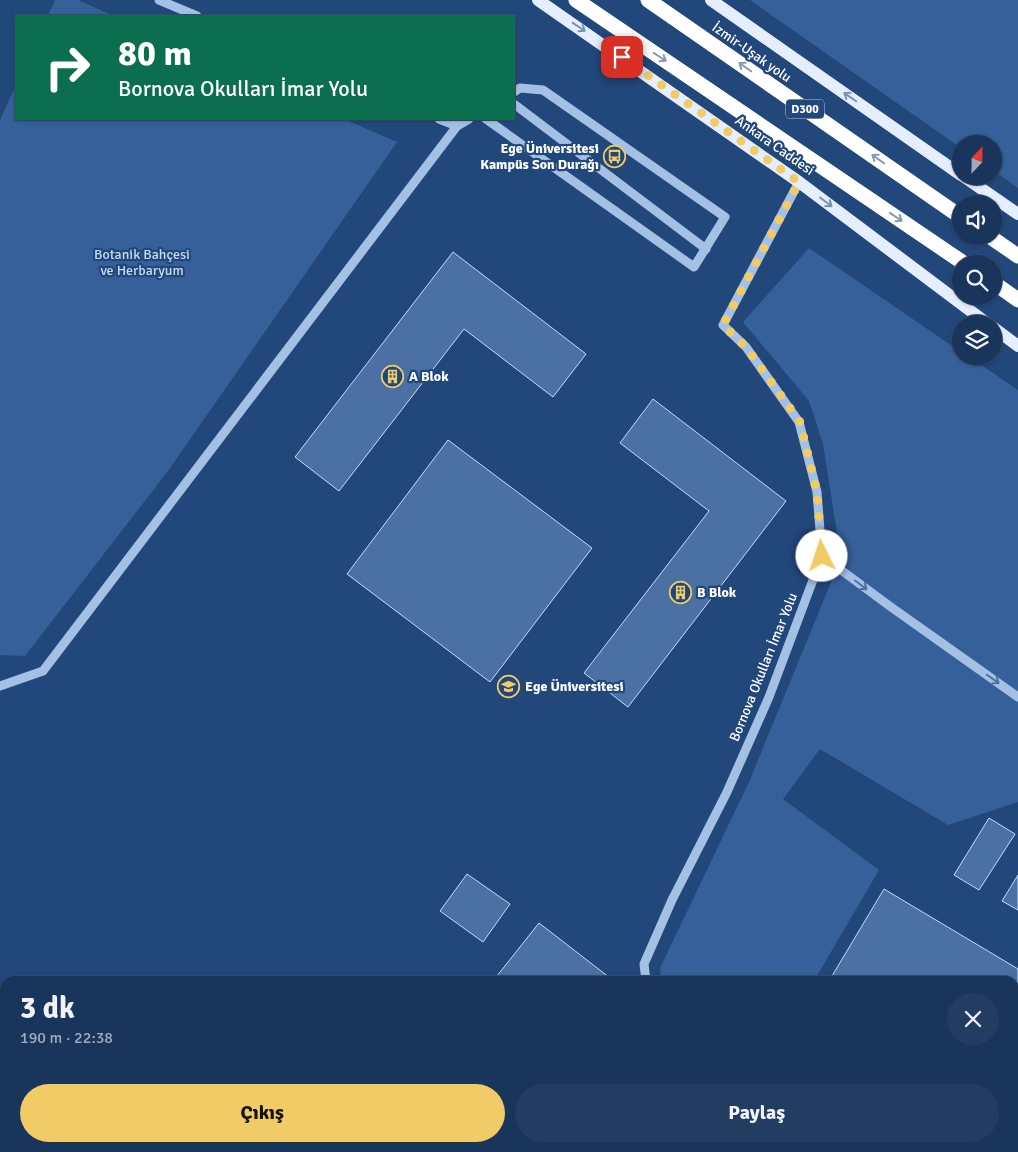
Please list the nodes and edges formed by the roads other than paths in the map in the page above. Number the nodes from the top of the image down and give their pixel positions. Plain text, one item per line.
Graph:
1 (159, 0) edge
2 (538, 0) edge
3 (576, 0) edge
4 (648, 0) edge
5 (711, 0) edge
6 (195, 15) edge
7 (515, 91) edge
8 (515, 105) edge
9 (442, 120) edge
10 (467, 120) edge
11 (487, 120) edge
12 (457, 126) junction
13 (952, 169) edge
14 (799, 182) junction
15 (975, 185) edge
16 (952, 211) edge
17 (1018, 214) edge
18 (1002, 236) edge
19 (1018, 244) edge
20 (1002, 245) edge
21 (706, 248) junction
22 (952, 255) edge
23 (1018, 256) edge
24 (1002, 289) edge
25 (1018, 300) edge
26 (976, 315) edge
27 (1002, 334) edge
28 (1018, 346) edge
29 (822, 556) junction
30 (0, 686) edge
31 (1018, 697) edge
32 (645, 976) edge

1 - 6 street
2 -> 14 main road, Ankara Caddesi
3 -> 22 highway, Ankara Caddesi / D300
16 -> 4 highway, İzmir-Uşak yolu / D300
13 -> 5 main road
7 - 21 street
8 - 21 street
9 - 12 street
10 - 12 street
11 - 21 street
12 - 30 street
14 -> 26 main road, Ankara Caddesi
14 - 29 street, Bornova Okulları İmar Yolu
15 - 17 main road
18 - 19 highway
20 - 23 highway
24 - 25 highway
27 - 28 main road
29 -> 31 street
29 - 32 street, Bornova Okulları İmar Yolu

